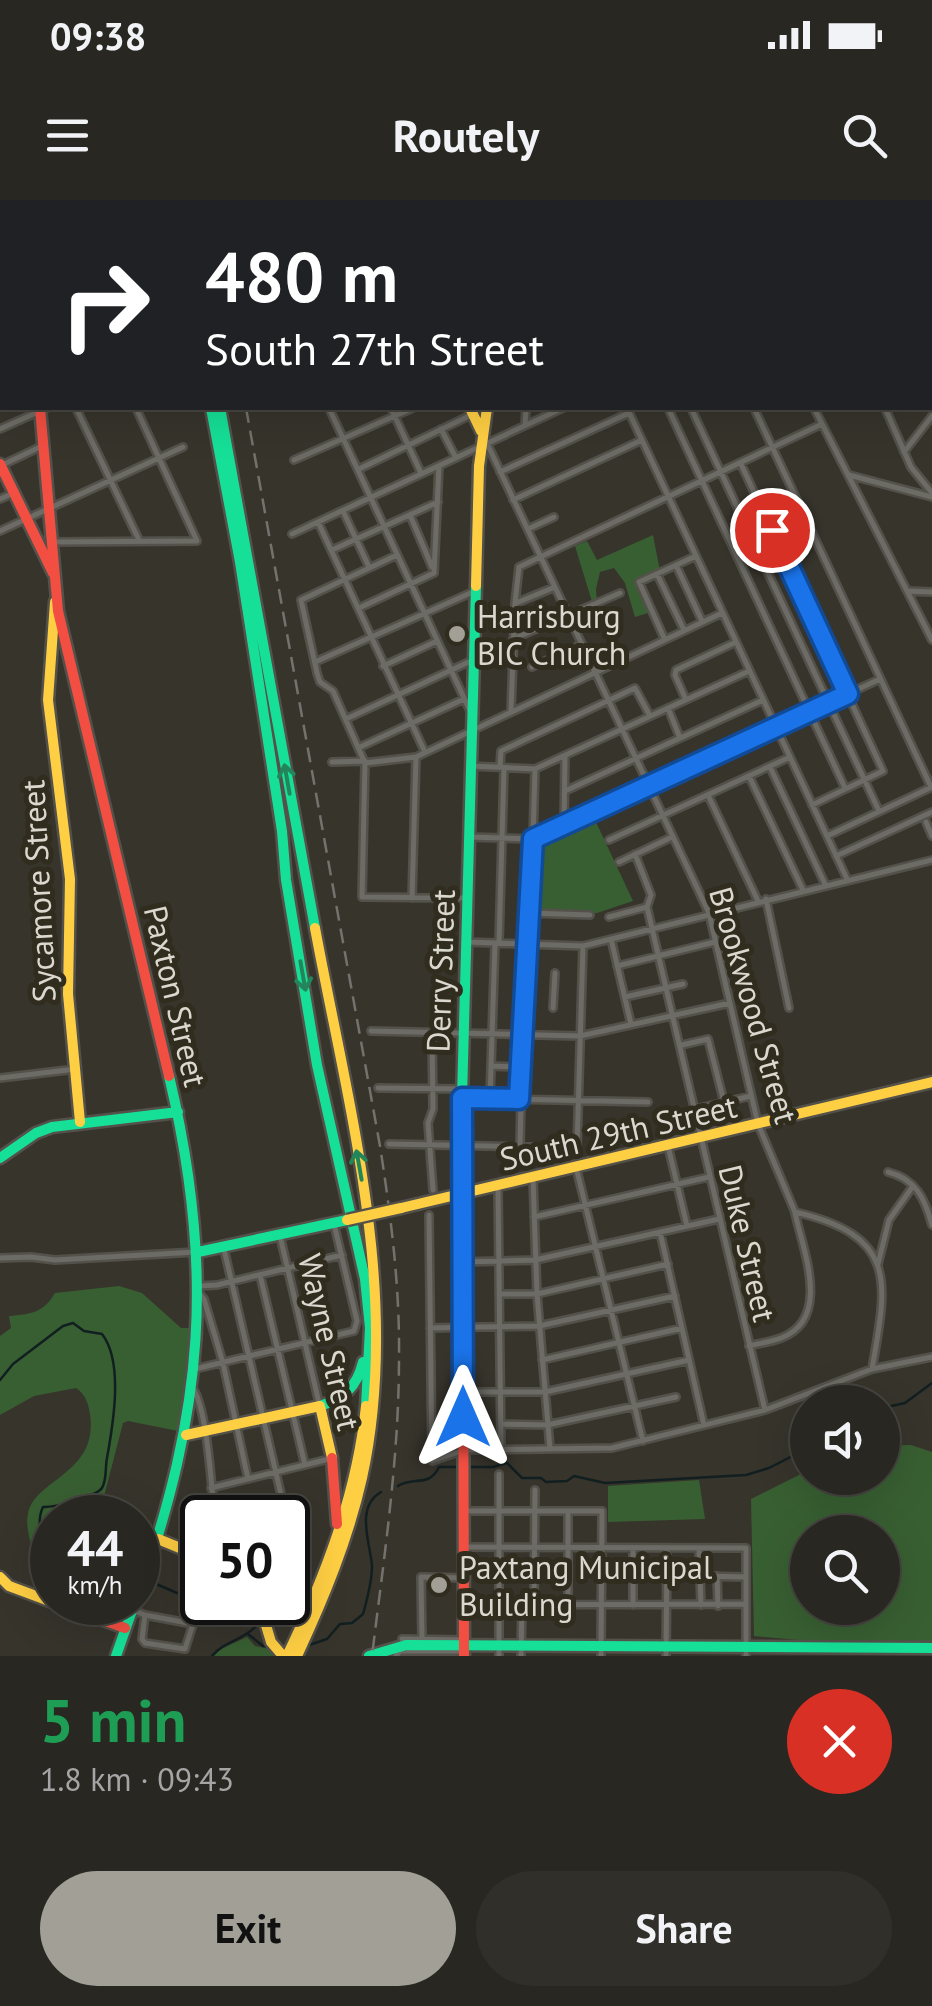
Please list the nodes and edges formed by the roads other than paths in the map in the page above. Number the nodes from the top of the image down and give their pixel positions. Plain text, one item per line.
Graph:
1 (40, 410) edge
2 (42, 410) edge
3 (77, 410) edge
4 (137, 410) edge
5 (211, 410) edge
6 (220, 410) edge
7 (330, 410) edge
8 (392, 410) edge
9 (408, 410) edge
10 (487, 410) edge
11 (526, 410) edge
12 (559, 410) edge
13 (628, 410) edge
14 (669, 410) edge
15 (692, 410) edge
16 (755, 410) edge
17 (815, 410) edge
18 (887, 410) edge
19 (472, 411) edge
20 (395, 416) junction
21 (932, 416) edge
22 (822, 424) junction
23 (525, 425) junction
24 (0, 429) edge
25 (441, 429) junction
26 (344, 440) junction
27 (642, 440) junction
28 (484, 441) junction
29 (408, 445) junction
30 (42, 446) junction
31 (184, 447) dead end
32 (773, 448) junction
33 (904, 452) junction
34 (158, 458) junction
35 (456, 458) junction
36 (294, 460) dead end
37 (741, 464) junction
38 (0, 465) edge
39 (439, 466) junction
40 (358, 470) junction
41 (500, 472) junction
42 (722, 473) junction
43 (421, 474) junction
44 (848, 476) junction
45 (110, 480) junction
46 (703, 481) junction
47 (14, 493) junction
48 (932, 495) edge
49 (370, 498) junction
50 (668, 498) junction
51 (0, 499) edge
52 (514, 500) junction
53 (438, 502) junction
54 (47, 509) junction
55 (343, 510) junction
56 (410, 515) junction
57 (554, 518) dead end
58 (26, 519) junction
59 (318, 522) junction
60 (384, 527) junction
61 (528, 530) junction
62 (0, 531) edge
63 (292, 534) dead end
64 (356, 540) junction
65 (140, 541) junction
66 (50, 542) junction
67 (332, 551) junction
68 (397, 554) junction
69 (696, 556) junction
70 (541, 557) junction
71 (676, 565) junction
72 (369, 568) junction
73 (52, 573) junction
74 (434, 573) junction
75 (658, 574) junction
76 (345, 579) junction
77 (411, 584) junction
78 (555, 587) junction
79 (476, 591) junction
80 (907, 591) junction
81 (932, 592) edge
82 (620, 594) dead end
83 (56, 597) junction
84 (514, 603) junction
85 (358, 608) junction
86 (722, 613) junction
87 (425, 614) junction
88 (568, 616) junction
89 (702, 622) junction
90 (685, 631) junction
91 (371, 637) junction
92 (513, 639) junction
93 (665, 640) junction
94 (932, 640) edge
95 (438, 641) junction
96 (736, 642) junction
97 (582, 644) junction
98 (472, 660) junction
99 (315, 662) junction
100 (383, 666) junction
101 (532, 667) dead end
102 (451, 670) junction
103 (750, 671) junction
104 (595, 672) junction
105 (880, 679) junction
106 (848, 694) junction
107 (398, 695) junction
108 (464, 699) junction
109 (686, 700) junction
110 (763, 700) junction
111 (608, 701) junction
112 (828, 703) junction
113 (668, 708) junction
114 (512, 711) junction
115 (810, 712) junction
116 (471, 713) junction
117 (650, 716) junction
118 (346, 718) junction
119 (412, 723) junction
120 (776, 728) junction
121 (622, 729) junction
122 (471, 730) junction
123 (680, 738) junction
124 (360, 747) junction
125 (425, 752) junction
126 (566, 756) junction
127 (416, 757) junction
128 (636, 758) junction
129 (790, 758) junction
130 (332, 762) dead end
131 (365, 762) junction
132 (470, 766) junction
133 (770, 766) junction
134 (502, 768) junction
135 (535, 769) junction
136 (750, 776) junction
137 (864, 780) junction
138 (649, 786) junction
139 (932, 787) edge
140 (846, 788) junction
141 (566, 791) junction
142 (708, 795) junction
143 (812, 805) junction
144 (879, 811) junction
145 (932, 812) edge
146 (662, 816) junction
147 (926, 822) dead end
148 (564, 826) junction
149 (827, 836) junction
150 (932, 836) edge
151 (469, 837) junction
152 (672, 837) junction
153 (502, 838) junction
154 (533, 839) junction
155 (609, 840) dead end
156 (635, 854) junction
157 (836, 856) junction
158 (932, 860) edge
159 (619, 862) dead end
160 (847, 879) junction
161 (825, 884) junction
162 (804, 890) junction
163 (412, 898) junction
164 (466, 898) junction
165 (762, 900) junction
166 (648, 907) junction
167 (531, 912) junction
168 (708, 913) junction
169 (590, 915) dead end
170 (609, 917) dead end
171 (653, 928) junction
172 (611, 939) junction
173 (465, 942) junction
174 (715, 942) junction
175 (497, 943) junction
176 (530, 944) junction
177 (583, 946) junction
178 (659, 956) junction
179 (618, 966) junction
180 (555, 973) dead end
181 (683, 984) dead end
182 (667, 988) junction
183 (625, 998) junction
184 (730, 1004) junction
185 (553, 1008) dead end
186 (789, 1008) dead end
187 (674, 1016) junction
188 (631, 1025) junction
189 (372, 1032) dead end
190 (432, 1033) junction
191 (463, 1034) junction
192 (492, 1034) junction
193 (522, 1035) junction
194 (580, 1036) junction
195 (680, 1045) junction
196 (491, 1066) junction
197 (520, 1067) junction
198 (76, 1069) junction
199 (0, 1078) edge
200 (932, 1082) edge
201 (378, 1088) dead end
202 (432, 1089) junction
203 (462, 1093) junction
204 (752, 1096) junction
205 (490, 1098) junction
206 (519, 1099) junction
207 (578, 1100) junction
208 (648, 1102) dead end
209 (724, 1102) junction
210 (695, 1108) junction
211 (178, 1112) junction
212 (80, 1122) junction
213 (758, 1124) junction
214 (702, 1138) junction
215 (389, 1144) dead end
216 (430, 1145) junction
217 (462, 1146) junction
218 (668, 1146) junction
219 (520, 1147) junction
220 (0, 1158) edge
221 (576, 1167) junction
222 (888, 1172) dead end
223 (709, 1177) junction
224 (533, 1178) junction
225 (677, 1184) junction
226 (498, 1186) junction
227 (912, 1186) junction
228 (433, 1190) dead end
229 (462, 1194) junction
230 (586, 1206) junction
231 (795, 1212) junction
232 (430, 1215) dead end
233 (534, 1217) junction
234 (719, 1219) junction
235 (334, 1224) junction
236 (932, 1225) edge
237 (688, 1226) junction
238 (660, 1232) junction
239 (280, 1236) junction
240 (596, 1247) junction
241 (224, 1249) junction
242 (198, 1252) junction
243 (342, 1255) junction
244 (0, 1258) edge
245 (535, 1260) junction
246 (310, 1262) junction
247 (462, 1262) junction
248 (499, 1262) junction
249 (668, 1264) junction
250 (878, 1265) junction
251 (287, 1268) junction
252 (260, 1274) junction
253 (604, 1279) junction
254 (231, 1282) junction
255 (316, 1287) dead end
256 (199, 1290) junction
257 (500, 1294) junction
258 (537, 1294) junction
259 (675, 1296) junction
260 (368, 1308) junction
261 (612, 1311) junction
262 (539, 1326) junction
263 (462, 1327) junction
264 (500, 1327) junction
265 (430, 1328) junction
266 (682, 1328) junction
267 (620, 1342) junction
268 (305, 1344) junction
269 (749, 1346) junction
270 (278, 1350) junction
271 (250, 1357) junction
272 (932, 1357) edge
273 (542, 1360) junction
274 (689, 1360) junction
275 (223, 1363) junction
276 (195, 1369) junction
277 (872, 1369) junction
278 (628, 1375) junction
279 (193, 1388) junction
280 (463, 1392) junction
281 (500, 1392) junction
282 (545, 1392) junction
283 (676, 1397) dead end
284 (320, 1406) junction
285 (635, 1406) junction
286 (765, 1410) junction
287 (293, 1412) junction
288 (264, 1419) junction
289 (500, 1424) junction
290 (236, 1425) junction
291 (547, 1425) junction
292 (704, 1425) junction
293 (204, 1432) junction
294 (186, 1436) junction
295 (644, 1441) junction
296 (550, 1449) junction
297 (501, 1450) junction
298 (332, 1458) junction
299 (464, 1460) junction
300 (305, 1465) junction
301 (276, 1472) junction
302 (500, 1474) dead end
303 (248, 1479) junction
304 (211, 1488) junction
305 (535, 1490) dead end
306 (212, 1495) edge
307 (279, 1495) edge
308 (464, 1511) junction
309 (500, 1511) junction
310 (534, 1511) junction
311 (568, 1511) junction
312 (160, 1532) edge
313 (464, 1547) junction
314 (500, 1548) junction
315 (534, 1548) junction
316 (568, 1548) junction
317 (602, 1548) junction
318 (633, 1548) junction
319 (667, 1548) junction
320 (699, 1548) junction
321 (330, 1561) junction
322 (699, 1576) junction
323 (717, 1576) junction
324 (746, 1577) junction
325 (0, 1578) edge
326 (464, 1578) junction
327 (30, 1593) edge
328 (666, 1604) junction
329 (746, 1604) junction
330 (464, 1605) junction
331 (500, 1605) junction
332 (522, 1605) junction
333 (534, 1605) junction
334 (568, 1605) junction
335 (601, 1605) junction
336 (633, 1605) junction
337 (701, 1606) junction
338 (718, 1606) junction
339 (117, 1625) edge
340 (126, 1625) edge
341 (144, 1625) edge
342 (194, 1625) edge
343 (268, 1625) edge
344 (125, 1628) junction
345 (304, 1634) junction
346 (402, 1639) dead end
347 (422, 1640) junction
348 (932, 1648) edge
349 (462, 1649) edge
350 (279, 1651) edge
351 (500, 1651) edge
352 (522, 1651) edge
353 (601, 1651) edge
354 (666, 1651) edge
355 (746, 1651) edge
356 (187, 1652) edge
357 (116, 1656) edge
358 (297, 1656) edge
359 (369, 1656) edge
360 (396, 1656) edge

1 - 24 street
2 - 30 main road, Paxton Street
3 - 45 street
4 - 34 street
5 -> 260 main road
345 -> 6 main road
7 - 26 street
8 - 20 street
9 - 20 street
10 - 28 main road, Derry Street
11 - 23 street
12 - 23 street
13 - 27 street
13 - 41 street
14 - 46 street
15 - 42 street
16 - 32 street
17 - 22 street
18 - 33 street
19 - 25 street
19 - 28 main road, Brookwood Street
20 - 26 street
20 - 29 street
21 - 33 street
22 - 32 street
22 - 44 street
23 - 28 street
25 - 29 street
25 - 35 street
26 - 36 street
26 - 40 street
27 - 50 street
27 - 52 street
28 - 35 street
28 - 41 street, Brookwood Street
28 - 79 main road, Derry Street
29 - 40 street
29 - 43 street
30 - 38 street
30 - 54 main road, Paxton Street
31 - 34 street
32 - 37 street
32 - 105 street
33 - 48 street
34 - 45 street
34 - 65 street
35 - 39 street
37 - 42 street
37 - 106 street
38 - 47 main road
39 - 43 street
39 - 53 street
40 - 49 street
41 - 52 street, Brookwood Street
42 - 46 street
42 - 112 street
43 - 49 street
44 - 48 street
44 - 80 street
45 - 54 street
45 - 65 street
46 - 50 street
46 - 115 street
47 - 51 street
47 - 58 main road
49 - 55 street
49 - 60 street
50 - 69 street
50 - 70 street
52 - 61 street, Brookwood Street
53 - 56 street
53 - 74 street
54 - 58 street
54 - 66 main road, Paxton Street
55 - 59 street
55 - 64 street
56 - 60 street
56 - 74 street
57 - 61 street
58 - 62 street
58 - 73 main road
59 - 63 street
59 - 67 street
60 - 64 street
60 - 68 street
61 - 70 street, Brookwood Street
64 - 67 street
64 - 72 street
65 - 66 street
66 - 73 main road, Paxton Street
67 - 76 street
68 - 72 street
68 - 77 street
69 - 71 street
69 - 86 street
70 - 78 street, Brookwood Street
70 - 84 street
71 - 75 street
71 - 89 street
72 - 76 street
73 - 83 main road, Paxton Street
74 - 77 street
75 - 90 street
75 - 93 street
76 - 85 street
76 - 99 street
77 - 85 street
77 - 87 street
78 - 84 street
78 - 88 street, Brookwood Street
79 - 87 street
79 - 98 main road, Derry Street
80 - 81 street
80 - 94 street
82 - 88 street
83 - 198 main road, Sycamore Street
83 - 211 main road, Paxton Street
84 - 92 street
85 - 91 street
86 - 89 street
86 - 96 street
87 - 91 street
87 - 95 street
88 - 92 street
88 - 97 street, Brookwood Street
89 - 90 street
90 - 93 street
91 - 99 street
91 - 100 street
92 - 114 street
93 - 104 street
95 - 100 street
95 - 102 street
96 - 103 street
96 - 109 street
97 - 101 street
97 - 104 street, Brookwood Street
98 - 102 street
98 - 116 main road, Derry Street
99 - 118 street
100 - 107 street
102 - 107 street
102 - 108 street
103 - 109 street
103 - 110 street
104 - 111 street, Brookwood Street
104 - 114 street
105 - 106 street
105 - 139 street
106 - 112 street
106 - 137 street
107 - 118 street
107 - 119 street
108 - 116 street
108 - 119 street
109 - 113 street
110 - 120 street
110 - 123 street
111 - 117 street
111 - 121 street, Brookwood Street
111 - 134 street
112 - 115 street
112 - 137 street
113 - 117 street
113 - 123 street
114 - 122 street
115 - 120 street
115 - 140 street
116 - 122 main road, Derry Street
117 - 121 street
118 - 124 street
119 - 124 street
119 - 125 street
120 - 129 street
120 - 138 street
121 - 126 street
121 - 128 street, Brookwood Street
122 - 125 street
122 - 132 main road, Derry Street
123 - 128 street
124 - 131 street
125 - 127 street
126 - 135 street
126 - 141 street
127 - 131 street
127 - 163 street
128 - 138 street, Brookwood Street
128 - 141 street
129 - 133 street
129 - 143 street
130 - 131 street
131 - 163 street
132 - 134 street
132 - 151 main road, Derry Street
133 - 136 street
133 - 161 street
134 - 135 street
134 - 153 street
135 - 154 street
136 - 142 street
136 - 162 street
137 - 140 street
137 - 144 street
138 - 146 street, Brookwood Street
138 - 148 street
139 - 144 street
140 - 143 street
141 - 148 street
142 - 146 street
142 - 165 street
143 - 149 street
144 - 149 street
145 - 157 street
146 - 152 street, Brookwood Street
146 - 155 street
147 - 150 street
148 - 154 street
149 - 157 street
151 - 153 street
151 - 164 main road, Derry Street
152 - 156 street
152 - 168 street, Brookwood Street
153 - 154 street
153 - 175 street
154 - 167 street
156 - 159 street
156 - 166 street, Duke Street
157 - 160 street
158 - 160 street
160 - 161 street
161 - 162 street
162 - 165 street
163 - 164 street
164 - 173 main road, Derry Street
165 - 168 street
165 - 186 street
166 - 170 street
166 - 171 street, Duke Street
167 - 169 street
167 - 176 street
168 - 171 street
168 - 174 street, Brookwood Street
171 - 172 street
171 - 178 street, Duke Street
172 - 177 street
172 - 179 street
173 - 175 street
173 - 191 main road, Derry Street
174 - 178 street
174 - 184 street, Brookwood Street
175 - 176 street
175 - 192 street
176 - 177 street
176 - 193 street
177 - 194 street
178 - 179 street
178 - 182 street, Duke Street
179 - 183 street
180 - 185 street
181 - 182 street
182 - 183 street
182 - 187 street, Duke Street
183 - 188 street
184 - 187 street
184 - 204 street, Brookwood Street
187 - 188 street
187 - 195 street, Duke Street
188 - 194 street
189 - 190 street
190 - 191 street
190 - 202 street
191 - 192 street
191 - 203 main road, Derry Street
192 - 193 street
192 - 196 street
193 - 194 street
193 - 197 street
194 - 207 street
195 - 209 street
195 - 210 street, Duke Street
196 - 197 street
196 - 205 street
197 - 206 street
198 - 199 street
198 - 212 main road, Sycamore Street
200 - 213 main road, South 29th Street
201 - 202 street
202 - 203 street
202 - 216 street
203 - 205 street
203 - 217 main road, Derry Street
204 - 209 street
204 - 213 street, Brookwood Street
205 - 206 street
206 - 207 street
206 - 219 street
207 - 208 street
207 - 219 street
209 - 210 street
210 - 214 street, Duke Street
211 - 212 main road
211 - 242 main road, Paxton Street
212 - 220 main road
213 - 214 main road, South 29th Street
213 - 231 street, Brookwood Street
214 - 218 main road, South 29th Street
214 - 223 street, Duke Street
215 - 216 street
216 - 217 street
216 - 228 street
217 - 219 street
217 - 229 main road, Derry Street
218 - 221 main road, South 29th Street
218 - 225 street
221 - 224 main road, South 29th Street
221 - 230 street
222 - 227 street
223 - 225 street
223 - 234 street, Duke Street
224 - 226 main road, South 29th Street
224 - 233 street
225 - 230 street
225 - 237 street
226 - 229 main road, South 29th Street
226 - 248 street
227 - 236 street
227 - 250 street
229 - 235 main road, South 29th Street, bridge
229 - 247 main road, Derry Street
230 - 233 street
230 - 240 street
231 - 250 street
231 - 269 street, Brookwood Street
232 - 265 street
233 - 245 street
234 - 237 street
234 - 269 street, Duke Street
235 - 239 main road, South 29th Street
235 - 243 street
237 - 238 street
238 - 240 street
238 - 249 street
239 - 241 main road, South 29th Street
239 - 251 street, Wayne Street
240 - 245 street
240 - 253 street
241 - 242 main road, South 29th Street
241 - 254 street
242 - 244 street
242 - 256 main road, Paxton Street
243 - 246 street
243 - 268 street
245 - 248 street
245 - 258 street
246 - 251 street
246 - 255 street
247 - 248 street
247 - 263 main road, Derry Street
248 - 257 street
249 - 253 street
249 - 259 street
250 - 277 street
251 - 252 street
251 - 268 street, Wayne Street
252 - 254 street
252 - 270 street
253 - 258 street
253 - 261 street
254 - 256 street
254 - 271 street
256 - 275 street
256 - 276 main road, Paxton Street
257 - 258 street
257 - 264 street
258 - 262 street
259 - 261 street
259 - 266 street
260 - 284 main road
260 - 321 main road
261 - 262 street
261 - 267 street
262 - 264 street
262 - 273 street
263 - 264 street
263 - 265 street
263 - 280 main road, Derry Street
264 - 281 street
265 - 299 street
266 - 267 street
266 - 274 street
267 - 273 street
267 - 278 street
268 - 270 street
268 - 284 street, Wayne Street
269 - 286 street, Duke Street
270 - 271 street
270 - 287 street
271 - 275 street
271 - 288 street
272 - 277 street
273 - 282 street
274 - 278 street
274 - 292 street
275 - 276 street
275 - 290 street
276 - 279 main road, Paxton Street
277 - 286 street
278 - 282 street
278 - 285 street
279 - 293 street
279 - 294 main road, Paxton Street
280 - 281 street
280 - 299 main road, Derry Street
281 - 282 street
281 - 289 street
282 - 291 street
283 - 285 street
284 - 287 main road
284 - 298 main road, Wayne Street
285 - 291 street
285 - 295 street
286 - 292 street
287 - 288 main road
287 - 300 street
288 - 290 main road
288 - 301 street
289 - 291 street
289 - 297 street
290 - 293 main road
290 - 303 street
291 - 296 street
292 - 295 street
293 - 294 main road
293 - 304 street
294 - 312 main road, Paxton Street
295 - 296 street
296 - 297 street
297 - 299 street
298 - 300 street
298 - 321 main road, Wayne Street
299 - 308 main road, Derry Street
300 - 301 street
301 - 303 street
301 - 307 street
302 - 309 street
303 - 304 street
304 - 306 street
305 - 310 street
308 - 309 street
308 - 313 main road, Derry Street
309 - 310 street
309 - 314 street
310 - 311 street
310 - 315 street
311 - 316 street
311 - 317 street
313 - 314 street
313 - 326 main road, Derry Street
314 - 315 street
314 - 331 street
315 - 316 street
315 - 333 street
316 - 317 street
316 - 334 street
317 - 318 street
317 - 335 street
318 - 319 street
318 - 336 street
319 - 320 street
319 - 328 street
320 - 322 street
320 - 324 street
321 - 345 main road
322 - 323 street
322 - 337 street
323 - 324 street
323 - 338 street
324 - 329 street
325 - 327 main road
326 - 330 main road, Derry Street
326 - 347 street
328 - 336 street
328 - 337 street
328 - 354 street
329 - 338 street
329 - 355 street
330 - 331 street
330 - 349 main road, Derry Street
331 - 332 street
331 - 351 street
332 - 333 street
332 - 352 street
333 - 334 street
334 - 335 street
335 - 336 street
335 - 353 street
337 - 338 street
339 - 344 main road
340 - 344 main road
341 - 356 street
342 - 356 street
343 - 350 main road
344 - 357 main road
345 - 350 main road
345 - 358 main road
346 - 347 street
347 - 349 street
348 - 355 main road
349 - 351 main road
349 - 359 main road
349 - 360 street
351 - 352 main road
352 - 353 main road
353 - 354 main road
354 - 355 main road

